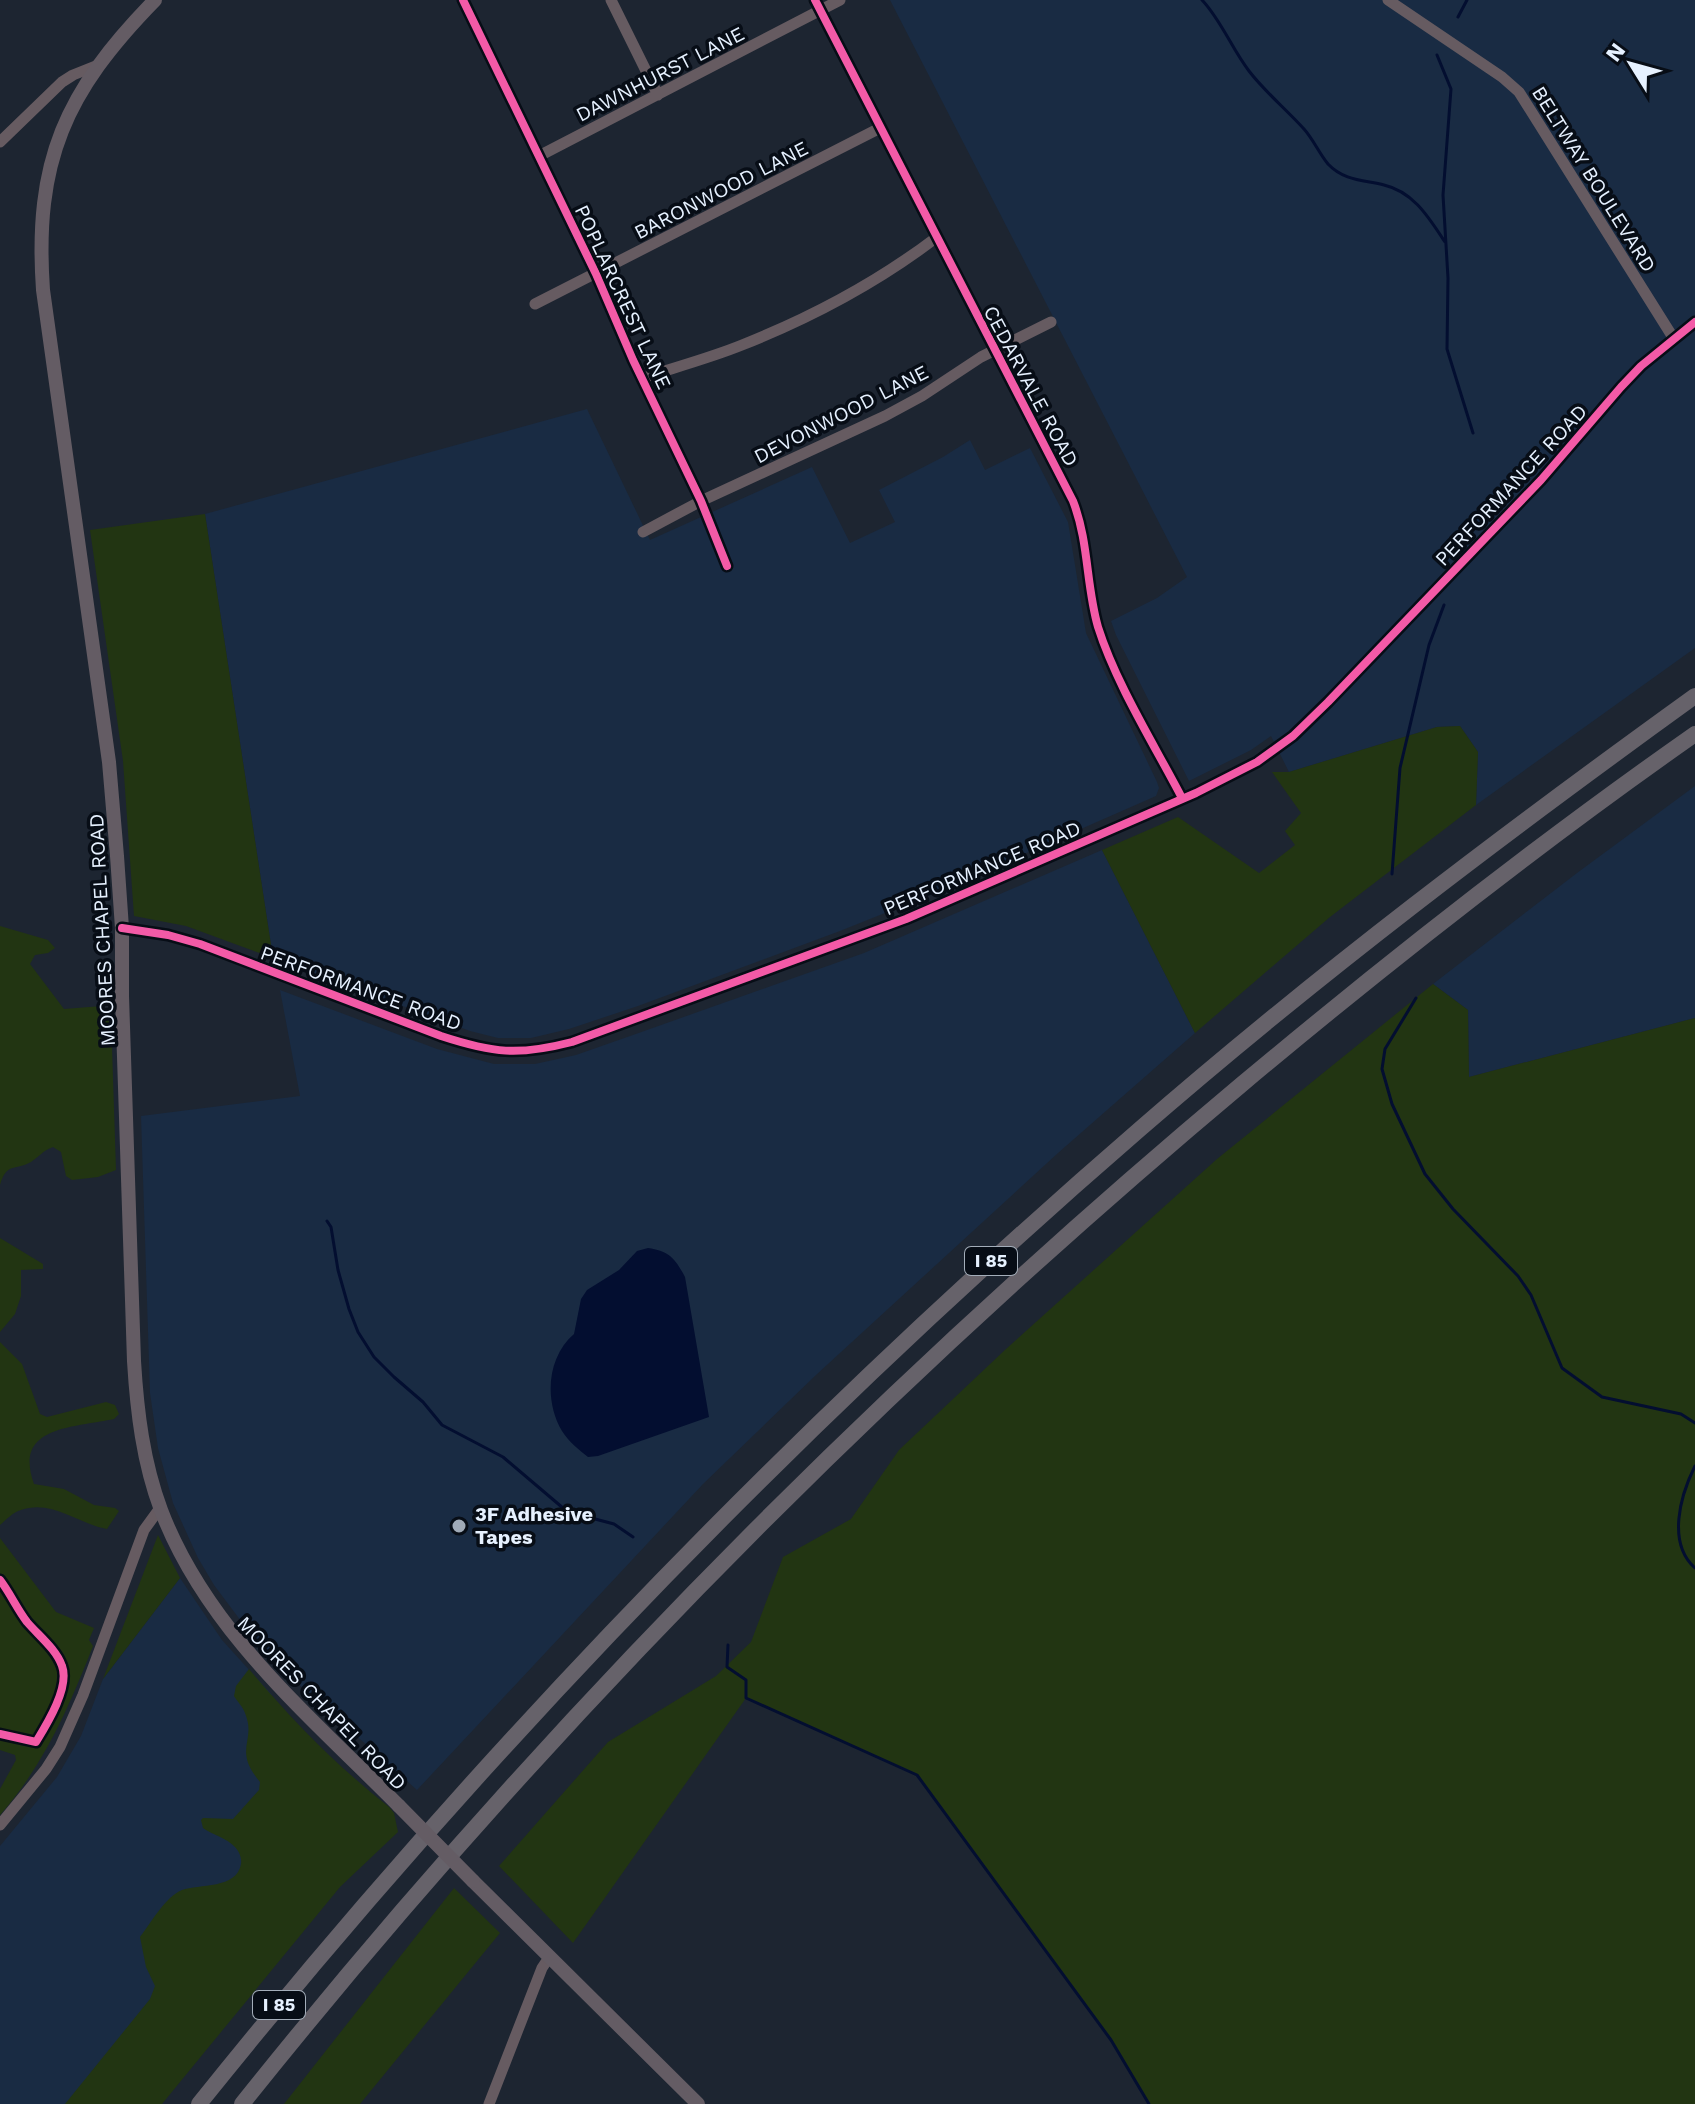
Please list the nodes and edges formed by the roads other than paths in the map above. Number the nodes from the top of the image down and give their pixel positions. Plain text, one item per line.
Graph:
1 (155, 0) edge
2 (463, 0) edge
3 (611, 0) edge
4 (840, 0) edge
5 (1388, 0) edge
6 (817, 5) edge
7 (98, 65) junction
8 (658, 95) junction
9 (880, 128) junction
10 (0, 142) edge
11 (539, 156) junction
12 (937, 237) junction
13 (596, 274) junction
14 (535, 304) dead end
15 (1051, 322) dead end
16 (1695, 322) edge
17 (1674, 339) junction
18 (994, 351) junction
19 (642, 378) junction
20 (701, 501) junction
21 (643, 532) dead end
22 (727, 566) dead end
23 (1695, 696) edge
24 (1695, 734) edge
25 (1182, 798) junction
26 (122, 928) junction
27 (160, 1508) junction
28 (0, 1825) edge
29 (550, 1956) junction
30 (199, 2104) edge
31 (242, 2104) edge
32 (489, 2104) edge
33 (698, 2104) edge

1 - 7 main road, MOORES CHAPEL ROAD
2 - 11 street, POPLARCREST LANE
3 - 8 street
4 - 6 street, DAWNHURST LANE
5 - 17 street, BELTWAY BOULEVARD
6 - 8 street, DAWNHURST LANE
6 - 9 street, CEDARVALE ROAD
7 - 10 street
7 - 26 main road, MOORES CHAPEL ROAD
8 - 11 street, DAWNHURST LANE
9 - 12 street, CEDARVALE ROAD
9 - 13 street, BARONWOOD LANE
11 - 13 street, POPLARCREST LANE
12 - 18 street, CEDARVALE ROAD
12 - 19 street
13 - 14 street, BARONWOOD LANE
13 - 19 street, POPLARCREST LANE
15 - 18 street, DEVONWOOD LANE
16 - 17 street, PERFORMANCE ROAD
17 - 25 street, PERFORMANCE ROAD
18 - 20 street, DEVONWOOD LANE
18 - 25 street, CEDARVALE ROAD
19 - 20 street, POPLARCREST LANE
20 - 21 street, DEVONWOOD LANE
20 - 22 street, POPLARCREST LANE
23 - 30 highway, I 85
24 - 31 highway, I 85
25 - 26 street, PERFORMANCE ROAD
26 - 27 main road, MOORES CHAPEL ROAD
27 - 28 street
27 - 29 main road, MOORES CHAPEL ROAD, bridge
29 - 32 street
29 - 33 main road, MOORES CHAPEL ROAD

